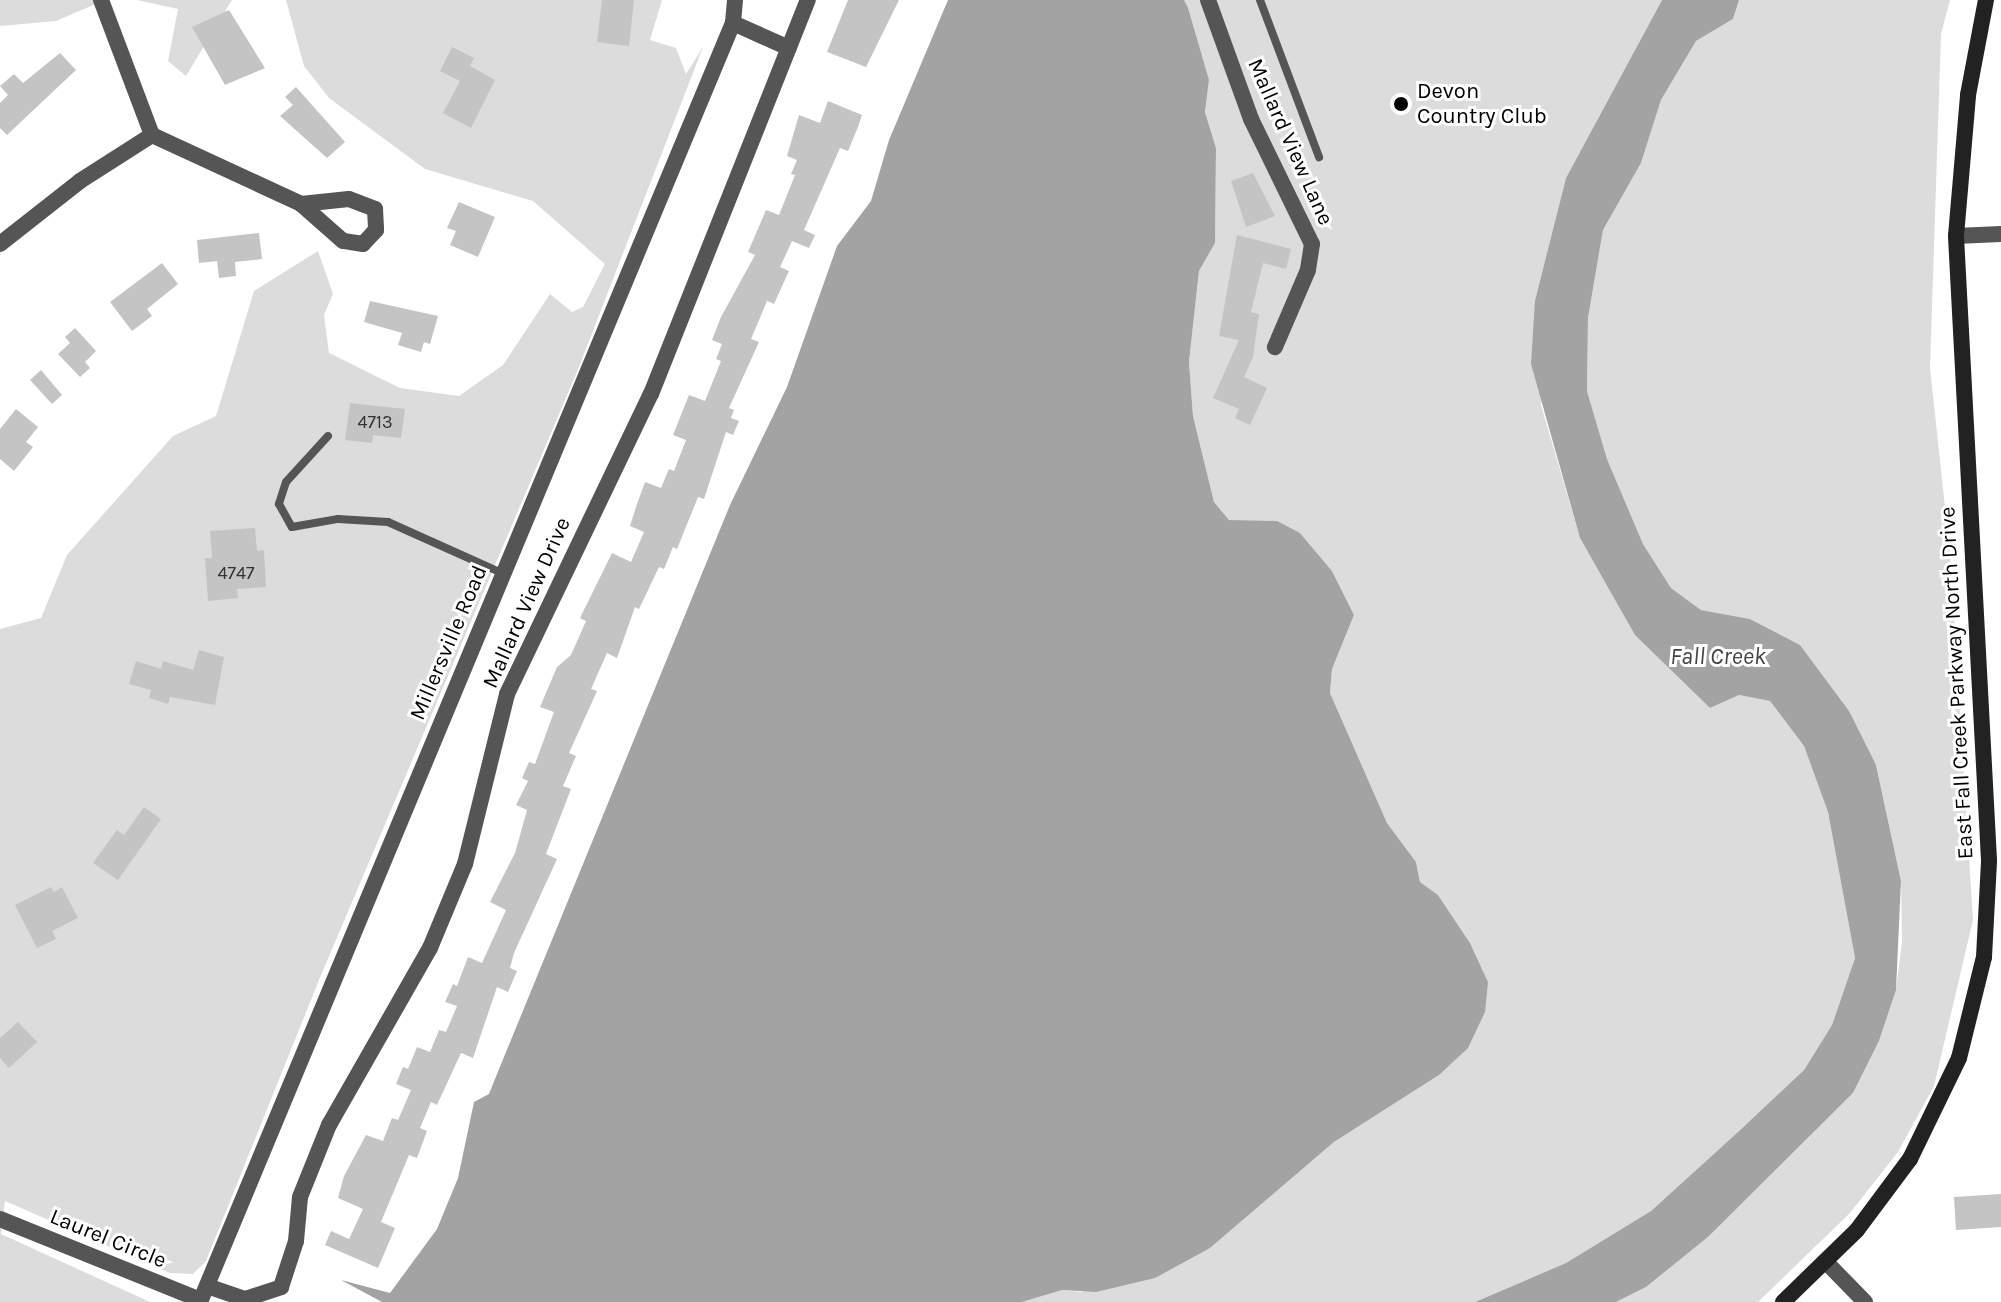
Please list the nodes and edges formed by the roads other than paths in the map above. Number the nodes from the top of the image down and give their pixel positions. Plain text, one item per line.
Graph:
1 (101, 0) edge
2 (735, 0) edge
3 (808, 0) edge
4 (1208, 0) edge
5 (1260, 0) edge
6 (1986, 0) edge
7 (733, 23) junction
8 (789, 48) junction
9 (152, 135) junction
10 (1319, 157) dead end
11 (301, 204) dead end
12 (2001, 234) edge
13 (1956, 236) junction
14 (0, 244) edge
15 (1275, 347) dead end
16 (328, 436) dead end
17 (502, 573) junction
18 (0, 1219) edge
19 (1826, 1262) junction
20 (202, 1296) edge
21 (253, 1301) edge
22 (1783, 1302) edge
23 (1865, 1302) edge

1 - 9 street
2 - 7 street, Millersville Road
3 - 8 street, Mallard View Drive
4 - 15 street, Mallard View Lane
5 - 10 lane
6 - 13 main road, East Fall Creek Parkway North Drive
7 - 8 street
7 - 17 street, Millersville Road
8 - 21 street, Mallard View Drive
9 - 11 street
9 - 14 street
12 - 13 street
13 - 19 main road, East Fall Creek Parkway North Drive
16 - 17 lane
17 - 20 street, Millersville Road
18 - 20 street, Laurel Circle
19 - 22 main road, East Fall Creek Parkway North Drive
19 - 23 street
20 - 21 street, Mallard View Drive

